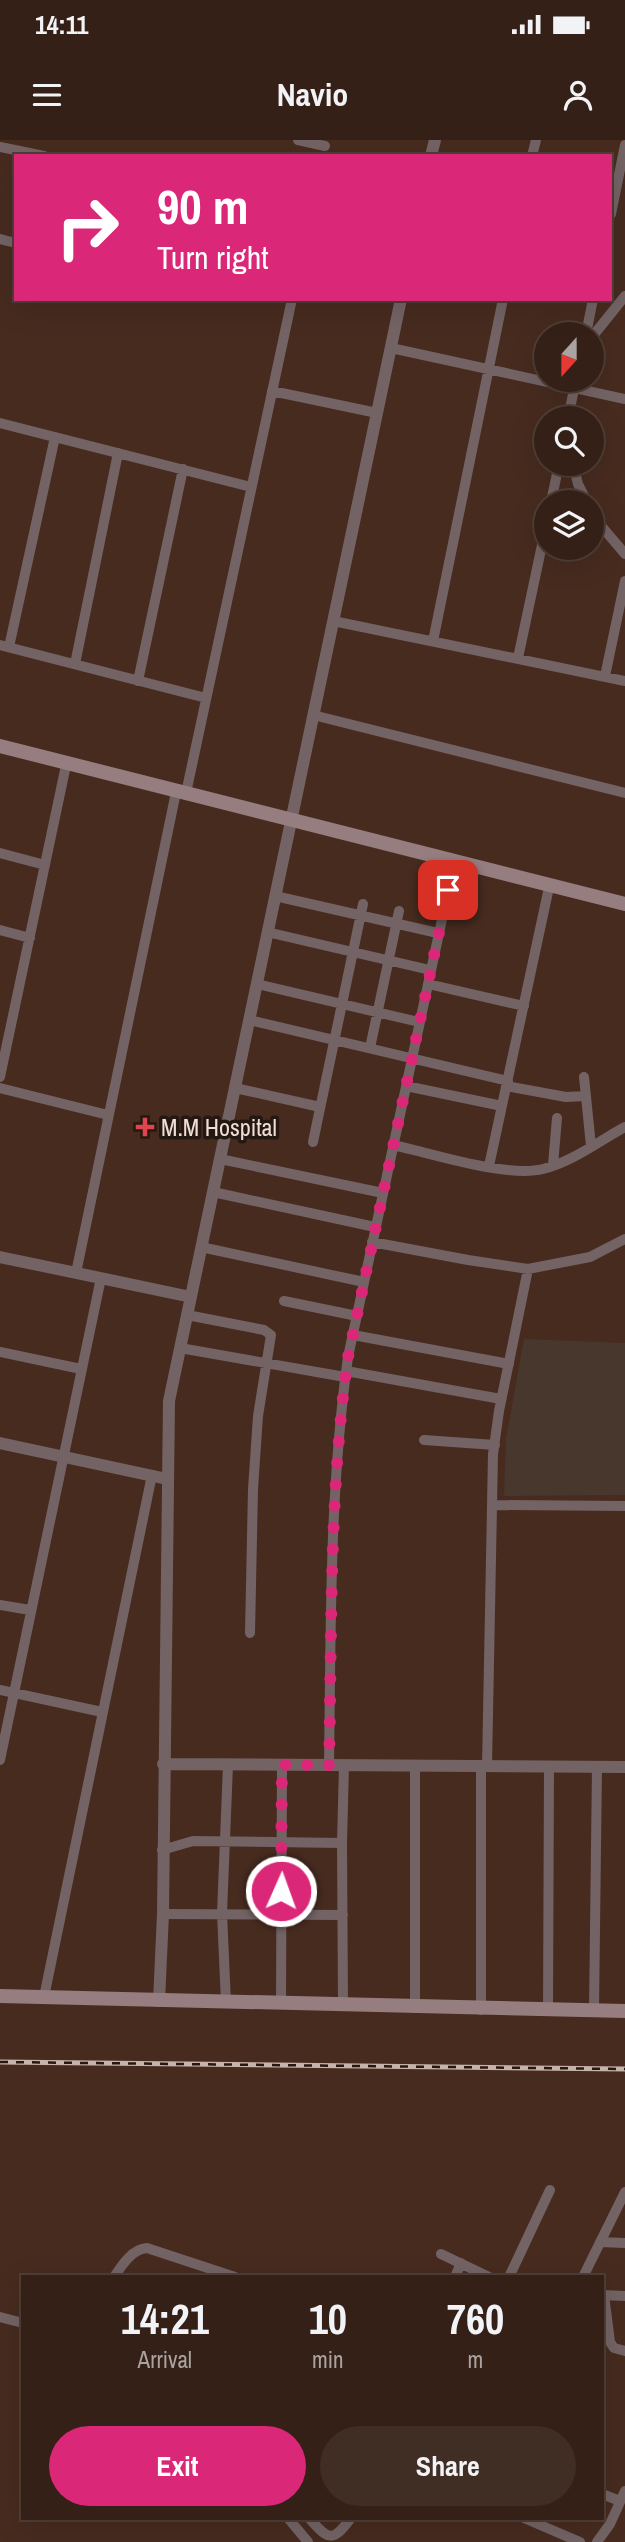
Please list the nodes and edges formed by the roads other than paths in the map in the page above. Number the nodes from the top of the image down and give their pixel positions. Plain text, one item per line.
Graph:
1 (298, 140) edge
2 (625, 145) edge
3 (0, 146) edge
4 (325, 147) edge
5 (35, 154) edge
6 (612, 209) edge
7 (625, 296) edge
8 (290, 301) edge
9 (401, 301) edge
10 (503, 301) edge
11 (593, 301) edge
12 (588, 322) edge
13 (604, 322) edge
14 (391, 348) junction
15 (489, 369) junction
16 (534, 377) edge
17 (272, 391) junction
18 (602, 392) edge
19 (625, 399) edge
20 (377, 413) junction
21 (0, 424) edge
22 (55, 437) junction
23 (118, 453) junction
24 (183, 469) junction
25 (251, 487) junction
26 (604, 529) edge
27 (625, 554) edge
28 (539, 560) edge
29 (625, 581) edge
30 (333, 621) junction
31 (433, 641) junction
32 (5, 646) edge
33 (518, 659) junction
34 (75, 664) junction
35 (605, 676) junction
36 (138, 681) junction
37 (625, 681) edge
38 (206, 698) junction
39 (313, 715) junction
40 (0, 746) edge
41 (0, 754) edge
42 (65, 770) junction
43 (625, 793) edge
44 (180, 795) junction
45 (290, 823) junction
46 (0, 853) edge
47 (45, 865) junction
48 (453, 868) junction
49 (548, 892) junction
50 (275, 897) junction
51 (363, 904) dead end
52 (625, 904) edge
53 (399, 911) dead end
54 (625, 911) edge
55 (361, 916) junction
56 (396, 923) junction
57 (0, 930) edge
58 (267, 932) junction
59 (438, 933) junction
60 (30, 937) junction
61 (353, 952) junction
62 (388, 961) junction
63 (430, 970) junction
64 (257, 984) junction
65 (428, 984) junction
66 (342, 1004) junction
67 (524, 1006) junction
68 (0, 1011) edge
69 (378, 1012) junction
70 (13, 1014) junction
71 (249, 1020) junction
72 (419, 1022) junction
73 (335, 1040) junction
74 (370, 1048) junction
75 (412, 1058) junction
76 (0, 1077) edge
77 (584, 1077) dead end
78 (507, 1083) junction
79 (405, 1086) junction
80 (0, 1088) edge
81 (235, 1088) junction
82 (586, 1096) junction
83 (320, 1107) junction
84 (502, 1107) junction
85 (108, 1115) junction
86 (556, 1118) dead end
87 (625, 1127) edge
88 (313, 1142) dead end
89 (393, 1144) junction
90 (591, 1146) junction
91 (220, 1159) junction
92 (553, 1165) junction
93 (489, 1166) junction
94 (213, 1192) junction
95 (383, 1193) junction
96 (375, 1227) junction
97 (625, 1238) edge
98 (372, 1242) junction
99 (201, 1247) junction
100 (0, 1257) edge
101 (528, 1269) junction
102 (76, 1273) junction
103 (101, 1278) junction
104 (364, 1282) junction
105 (191, 1297) junction
106 (284, 1301) dead end
107 (187, 1315) junction
108 (357, 1316) junction
109 (353, 1335) junction
110 (180, 1348) junction
111 (0, 1352) edge
112 (265, 1363) junction
113 (509, 1364) junction
114 (81, 1369) junction
115 (346, 1374) junction
116 (502, 1399) junction
117 (424, 1440) dead end
118 (0, 1443) edge
119 (495, 1445) junction
120 (63, 1456) junction
121 (152, 1475) junction
122 (167, 1479) junction
123 (492, 1505) junction
124 (625, 1506) edge
125 (0, 1605) edge
126 (30, 1610) junction
127 (250, 1633) dead end
128 (0, 1690) edge
129 (13, 1693) junction
130 (102, 1712) junction
131 (0, 1760) edge
132 (163, 1764) junction
133 (228, 1765) junction
134 (282, 1765) junction
135 (329, 1765) junction
136 (344, 1765) junction
137 (415, 1766) junction
138 (484, 1766) junction
139 (549, 1766) junction
140 (597, 1766) junction
141 (625, 1767) edge
142 (227, 1842) junction
143 (282, 1843) junction
144 (342, 1843) junction
145 (162, 1850) junction
146 (222, 1913) junction
147 (163, 1914) junction
148 (280, 1915) junction
149 (343, 1915) junction
150 (0, 1996) edge
151 (44, 1997) junction
152 (159, 2001) junction
153 (226, 2003) junction
154 (281, 2004) junction
155 (343, 2006) junction
156 (415, 2008) junction
157 (481, 2010) junction
158 (548, 2011) junction
159 (594, 2011) junction
160 (625, 2011) edge
161 (550, 2190) dead end
162 (625, 2192) edge
163 (600, 2242) junction
164 (625, 2243) edge
165 (441, 2254) dead end
166 (461, 2263) junction
167 (209, 2273) edge
168 (115, 2275) edge
169 (456, 2275) edge
170 (485, 2275) edge
171 (510, 2275) edge
172 (584, 2275) edge
173 (604, 2295) edge
174 (625, 2295) edge
175 (604, 2302) edge
176 (0, 2317) edge
177 (21, 2322) edge
178 (625, 2350) edge
179 (604, 2494) edge
180 (623, 2496) edge
181 (290, 2520) edge
182 (311, 2520) edge
183 (350, 2520) edge
184 (529, 2520) edge
185 (308, 2542) edge
186 (580, 2542) edge
187 (597, 2542) edge

1 - 4 street
2 - 6 street
3 - 5 street
7 - 13 street
8 - 17 street
9 - 14 street
10 - 15 street
11 - 12 street
14 - 15 street
14 - 20 street
15 - 16 street
15 - 31 street
17 - 20 street
17 - 25 street
18 - 19 street
20 - 30 street
21 - 22 street
22 - 23 street
22 - 32 street
23 - 24 street
23 - 34 street
24 - 25 street
24 - 36 street
25 - 38 street
26 - 27 street
28 - 33 street
29 - 35 street
30 - 31 street
30 - 39 street
31 - 33 street
32 - 34 street
33 - 35 street
34 - 36 street
35 - 37 street
36 - 38 street
38 - 44 street
39 - 43 street
39 - 45 street
40 - 44 main road
41 - 42 main road
42 - 44 main road
42 - 47 street
44 - 45 main road
44 - 85 street
45 - 48 main road
45 - 50 street
45 - 52 main road
46 - 47 street
47 - 60 street
48 - 49 main road
48 - 59 street
49 - 54 main road
49 - 67 street
50 - 55 street
50 - 58 street
51 - 55 street
53 - 56 street
55 - 56 street
55 - 61 street
56 - 59 street
56 - 62 street
57 - 60 street
58 - 61 street
58 - 64 street
59 - 63 street
60 - 70 street
61 - 62 street
61 - 66 street
62 - 63 street
62 - 69 street
63 - 65 street
64 - 66 street
64 - 71 street
65 - 67 street
65 - 72 street
66 - 69 street
66 - 73 street
67 - 78 street
68 - 70 street
69 - 72 street
69 - 74 street
70 - 76 street
71 - 73 street
71 - 81 street
72 - 75 street
73 - 74 street
73 - 83 street
74 - 75 street
75 - 78 street
75 - 79 street
77 - 82 street
78 - 82 street
78 - 84 street
79 - 84 street
79 - 89 street
80 - 85 street
81 - 83 street
81 - 91 street
82 - 90 street
83 - 88 street
84 - 93 street
85 - 102 street
86 - 92 street
87 - 90 street
89 - 93 street
89 - 95 street
90 - 92 street
91 - 94 street
91 - 95 street
92 - 93 street
94 - 96 street
94 - 99 street
95 - 96 street
96 - 98 street
97 - 101 street
98 - 101 street
98 - 104 street
99 - 104 street
99 - 105 street
100 - 102 street
101 - 113 street
102 - 103 street
103 - 105 street
103 - 114 street
104 - 108 street
105 - 107 street
106 - 108 street
107 - 110 street
107 - 112 street
108 - 109 street
109 - 113 street
109 - 115 street
110 - 112 street
110 - 122 street
111 - 114 street
112 - 115 street
112 - 127 street
113 - 116 street
114 - 120 street
115 - 116 street
115 - 135 street
116 - 119 street
117 - 119 street
118 - 120 street
119 - 123 street
120 - 121 street
120 - 126 street
121 - 122 street
121 - 130 street
122 - 132 street
123 - 124 street
123 - 138 street
125 - 126 street
126 - 129 street
128 - 129 street
129 - 130 street
129 - 131 street
130 - 151 street
132 - 133 street
132 - 145 street
133 - 134 street
133 - 142 street
134 - 135 street
134 - 143 street
135 - 136 street
136 - 137 street
136 - 144 street
137 - 138 street
137 - 156 street
138 - 139 street
138 - 157 street
139 - 140 street
139 - 158 street
140 - 141 street
140 - 159 street
142 - 143 street
142 - 145 street
142 - 146 street
143 - 144 street
143 - 148 street
144 - 149 street
145 - 147 street
146 - 147 street
146 - 148 street
146 - 153 street
147 - 152 street
148 - 149 street
148 - 154 street
149 - 155 street
150 - 151 main road
151 - 152 main road
152 - 153 main road
153 - 154 main road
154 - 155 main road
155 - 156 main road
156 - 157 main road
157 - 158 main road
158 - 159 main road
159 - 160 main road
161 - 171 street
162 - 163 street
163 - 164 street
163 - 172 street
165 - 166 street
166 - 169 street
166 - 170 street
167 - 168 street
173 - 174 street
175 - 178 street
176 - 177 street
179 - 180 street
180 - 187 street
181 - 185 street
182 - 183 street
184 - 186 street

